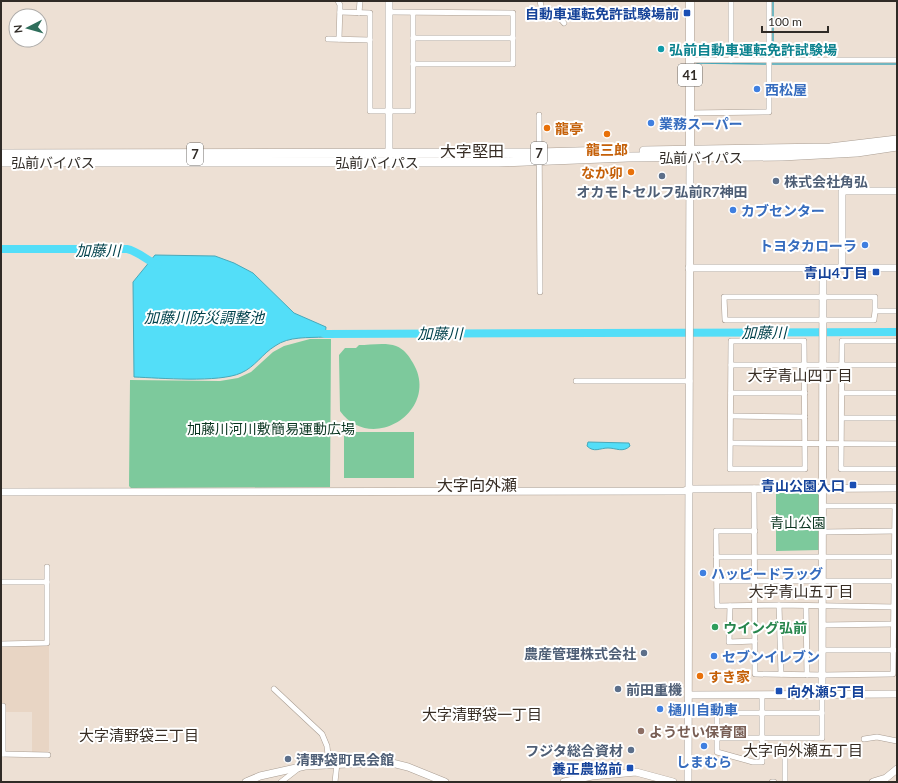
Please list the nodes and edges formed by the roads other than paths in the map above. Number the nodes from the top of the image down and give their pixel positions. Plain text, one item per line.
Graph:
1 (338, 1) edge
2 (360, 1) edge
3 (389, 1) edge
4 (540, 1) edge
5 (690, 1) edge
6 (731, 1) edge
7 (769, 1) edge
8 (340, 12) junction
9 (388, 12) junction
10 (359, 13) junction
11 (413, 13) junction
12 (564, 23) dead end
13 (413, 38) junction
14 (513, 38) junction
15 (328, 39) dead end
16 (339, 39) junction
17 (370, 40) junction
18 (690, 60) junction
19 (730, 60) junction
20 (769, 60) junction
21 (897, 60) edge
22 (413, 64) junction
23 (388, 111) junction
24 (690, 113) junction
25 (539, 115) dead end
26 (897, 140) edge
27 (897, 146) edge
28 (690, 153) junction
29 (1, 154) edge
30 (539, 157) junction
31 (389, 158) junction
32 (1, 162) edge
33 (897, 191) edge
34 (689, 268) junction
35 (823, 268) junction
36 (842, 268) junction
37 (897, 268) edge
38 (540, 292) dead end
39 (824, 297) junction
40 (875, 311) junction
41 (897, 311) edge
42 (824, 323) junction
43 (897, 341) edge
44 (731, 365) junction
45 (806, 365) junction
46 (823, 365) junction
47 (842, 365) junction
48 (897, 365) edge
49 (576, 381) dead end
50 (690, 381) junction
51 (731, 393) junction
52 (805, 393) junction
53 (842, 393) junction
54 (897, 393) edge
55 (731, 416) junction
56 (805, 417) junction
57 (842, 418) junction
58 (897, 418) edge
59 (731, 443) junction
60 (805, 444) junction
61 (823, 444) junction
62 (841, 444) junction
63 (897, 444) edge
64 (897, 469) edge
65 (754, 488) junction
66 (823, 488) junction
67 (897, 488) edge
68 (690, 489) junction
69 (1, 492) edge
70 (823, 506) junction
71 (755, 531) junction
72 (896, 531) edge
73 (822, 532) junction
74 (754, 556) junction
75 (822, 556) junction
76 (716, 557) junction
77 (894, 557) junction
78 (47, 567) dead end
79 (716, 581) junction
80 (755, 581) junction
81 (822, 581) junction
82 (894, 581) junction
83 (1, 582) edge
84 (47, 582) junction
85 (779, 605) junction
86 (730, 606) junction
87 (754, 606) junction
88 (806, 606) junction
89 (822, 606) junction
90 (896, 607) edge
91 (894, 624) junction
92 (822, 625) junction
93 (755, 641) junction
94 (1, 644) edge
95 (822, 650) junction
96 (894, 650) junction
97 (782, 674) junction
98 (808, 675) junction
99 (823, 676) junction
100 (274, 689) dead end
101 (689, 694) junction
102 (897, 694) edge
103 (762, 695) junction
104 (822, 695) junction
105 (1, 706) edge
106 (762, 713) junction
107 (822, 713) junction
108 (716, 738) junction
109 (762, 738) junction
110 (864, 739) dead end
111 (897, 741) edge
112 (2, 754) edge
113 (48, 755) dead end
114 (785, 759) dead end
115 (337, 763) junction
116 (328, 764) junction
117 (300, 767) junction
118 (897, 769) edge
119 (246, 782) edge
120 (281, 782) edge
121 (335, 782) edge
122 (445, 782) edge
123 (564, 782) edge
124 (673, 782) edge
125 (688, 782) edge
126 (785, 782) edge
127 (873, 782) edge

1 - 8 street
2 - 10 street
3 - 9 street
4 - 12 street
5 - 18 main road, 41
6 - 19 street
7 - 20 street
8 - 10 street
8 - 16 street
9 - 11 street
9 - 23 street
10 - 17 street
11 - 13 street
11 - 14 street
13 - 14 street
13 - 22 street
14 - 22 street
15 - 16 street
16 - 17 street
17 - 23 street
18 - 19 street
18 - 24 main road, 41
19 - 20 street
20 - 21 street
20 - 24 street
22 - 23 street
23 - 31 street
24 - 28 main road, 41
25 - 30 street
26 - 28 highway, 弘前バイパス / 7
27 - 28 highway, 弘前バイパス / 7
28 - 30 highway, 弘前バイパス / 7
28 - 34 street
29 - 31 highway, 弘前バイパス / 7
30 - 31 highway, 弘前バイパス / 7
30 - 38 street
31 - 32 highway, 弘前バイパス / 7
33 - 36 street
34 - 35 street
34 - 50 street
35 - 36 street
35 - 39 street
36 - 37 street
39 - 40 street
39 - 42 street
39 - 42 street
40 - 41 street
40 - 42 street
42 - 46 street
43 - 47 street
44 - 45 street
44 - 45 street
44 - 51 street
45 - 46 street
45 - 52 street
46 - 47 street
46 - 61 street
47 - 48 street
47 - 53 street
49 - 50 street
50 - 68 street
51 - 52 street
51 - 55 street
52 - 56 street
53 - 54 street
53 - 57 street
55 - 56 street
55 - 59 street
56 - 60 street
57 - 58 street
57 - 62 street
59 - 60 street
59 - 60 street
60 - 61 street
61 - 62 street
61 - 66 street
62 - 63 street
62 - 64 street
65 - 66 street
65 - 68 street
65 - 71 street
66 - 67 street
66 - 70 street
68 - 69 street
68 - 101 street
70 - 72 street
70 - 73 street
71 - 74 street
71 - 76 street
72 - 73 street
72 - 77 street
73 - 75 street
74 - 75 street
74 - 76 street
74 - 80 street
75 - 77 street
75 - 81 street
76 - 79 street
77 - 82 street
78 - 84 street
79 - 80 street
79 - 86 street
80 - 81 street
80 - 87 street
81 - 82 street
81 - 89 street
82 - 90 street
83 - 84 street
84 - 94 street
85 - 87 street
85 - 88 street
85 - 97 street
86 - 87 street
86 - 93 street
87 - 93 street
88 - 89 street
88 - 98 street
89 - 90 street
89 - 92 street
90 - 91 street
91 - 92 street
91 - 96 street
92 - 95 street
93 - 97 street
95 - 96 street
95 - 99 street
96 - 99 street
97 - 98 street
98 - 99 street
99 - 104 street
100 - 116 street
101 - 103 street
101 - 125 street
102 - 104 street
103 - 104 street
103 - 106 street
104 - 107 street
105 - 112 street
106 - 107 street
106 - 108 street
106 - 109 street
107 - 109 street
108 - 109 street
108 - 109 street
110 - 111 street
112 - 113 street
114 - 126 street
115 - 116 street
115 - 121 street
115 - 122 street
116 - 117 street
117 - 119 street
117 - 120 street
118 - 127 street
123 - 124 street

